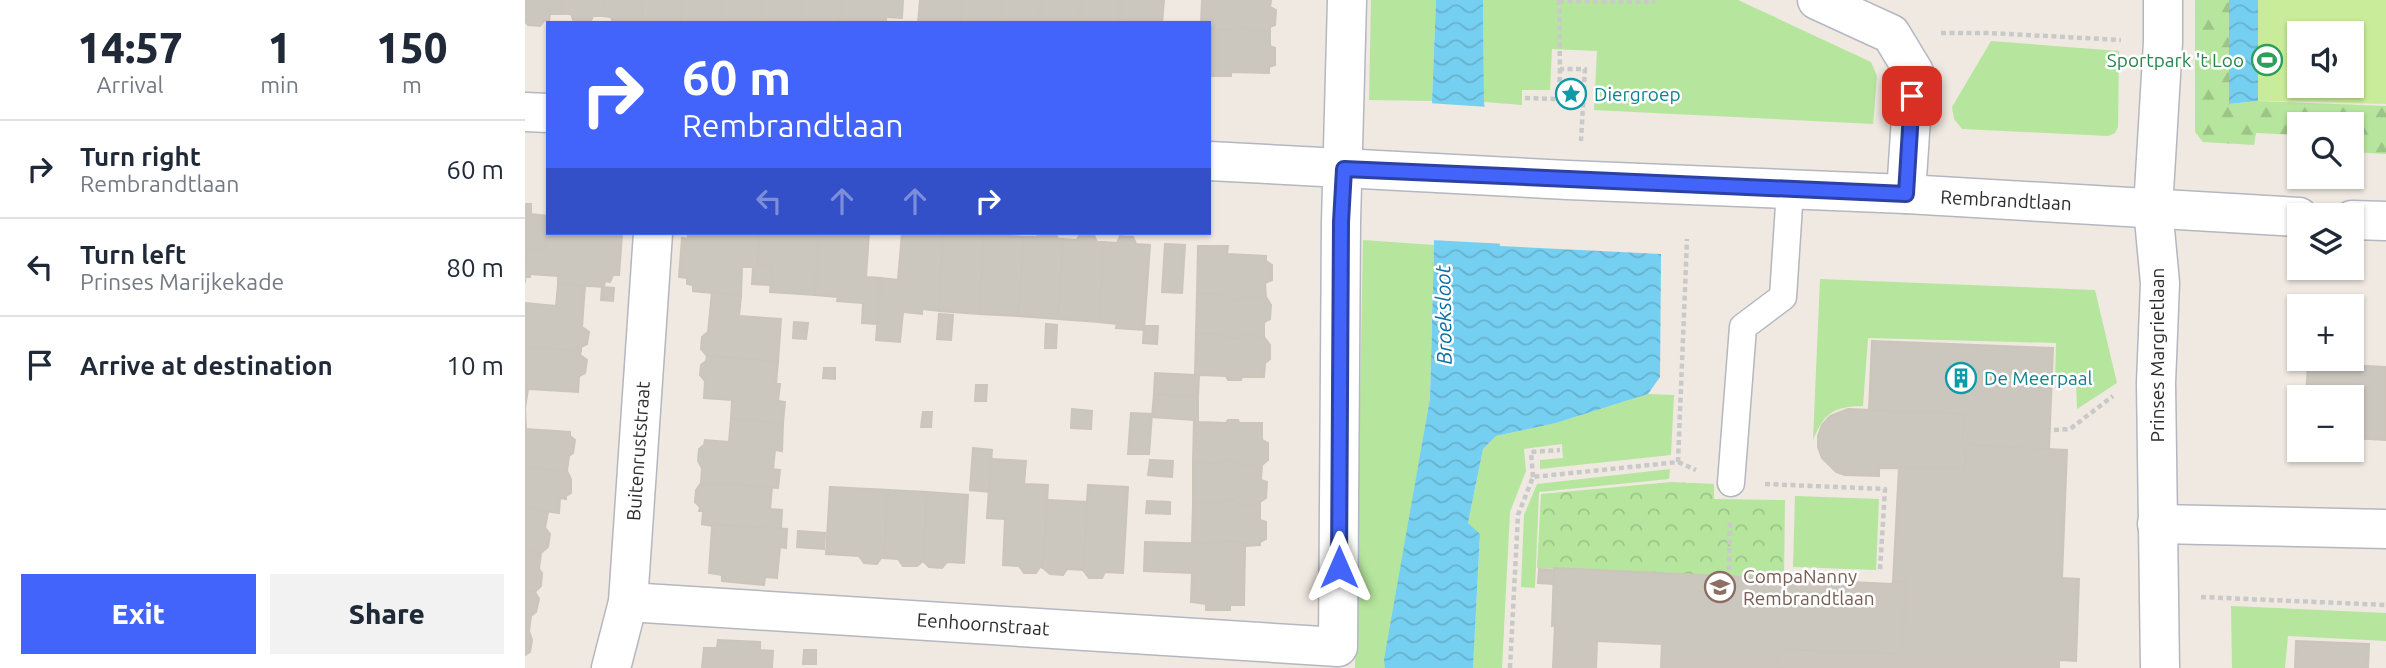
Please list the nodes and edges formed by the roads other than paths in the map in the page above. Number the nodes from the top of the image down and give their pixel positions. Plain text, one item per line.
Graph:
1 (1347, 0) edge
2 (1817, 0) edge
3 (2163, 0) edge
4 (525, 111) edge
5 (546, 113) edge
6 (1211, 161) edge
7 (1344, 169) junction
8 (1790, 190) junction
9 (1906, 194) junction
10 (2154, 208) junction
11 (2287, 216) edge
12 (2364, 221) edge
13 (2386, 222) edge
14 (653, 235) edge
15 (1731, 483) road end
16 (2157, 524) junction
17 (2386, 529) edge
18 (628, 602) junction
19 (611, 668) edge
20 (2160, 668) edge

1 - 7 street
2 - 9 street
3 - 10 street, Prinses Margrietlaan
4 - 5 street
6 - 7 street, Rembrandtlaan
7 - 8 street, Rembrandtlaan
7 - 18 street, Eenhoornstraat
8 - 9 street, Rembrandtlaan
8 - 15 lane
9 - 10 street, Rembrandtlaan
10 - 11 street, Rembrandtlaan
10 - 16 street, Prinses Margrietlaan
12 - 13 street
14 - 18 street, Buitenruststraat
16 - 17 street
16 - 20 street, Prinses Margrietlaan
18 - 19 street, Buitenruststraat

